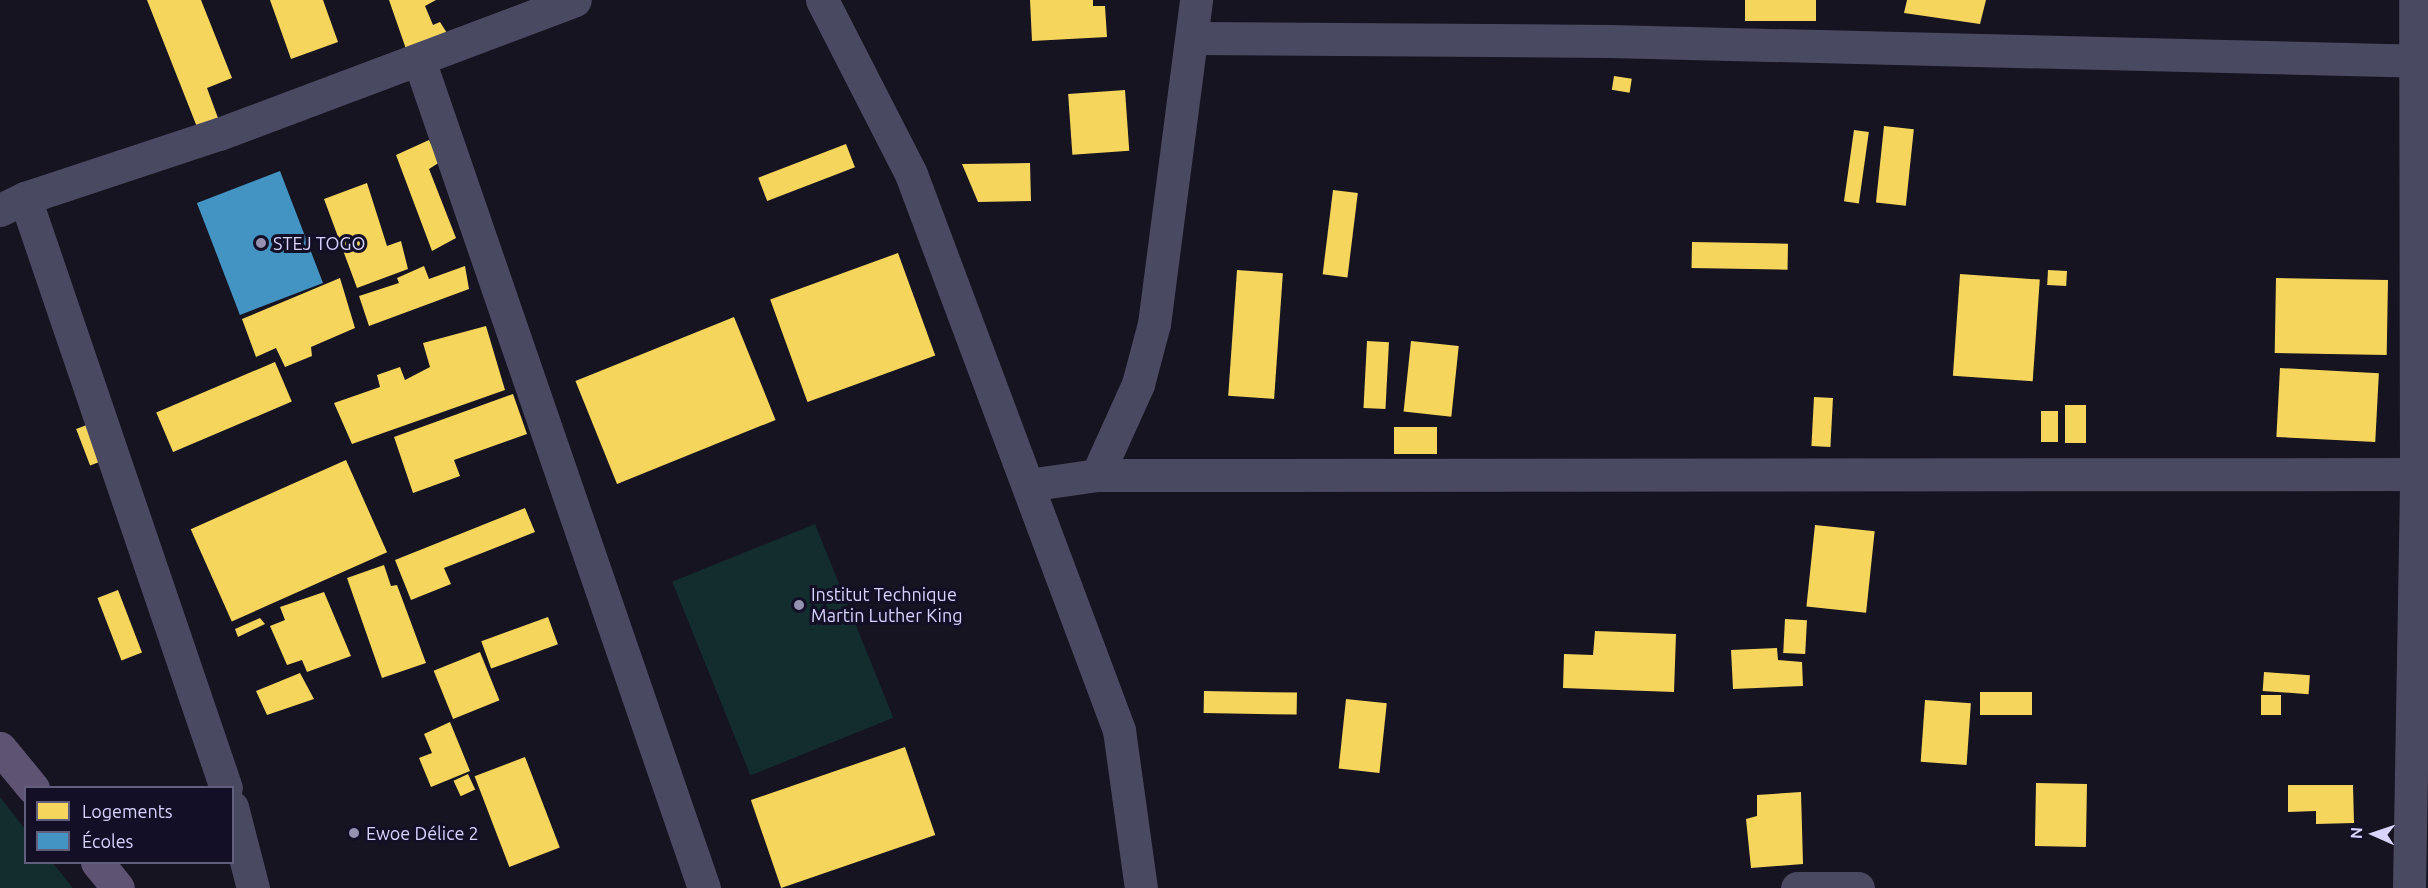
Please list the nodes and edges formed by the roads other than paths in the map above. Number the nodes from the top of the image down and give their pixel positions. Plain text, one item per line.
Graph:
1 (575, 0) edge
2 (822, 0) edge
3 (1196, 0) edge
4 (2415, 0) edge
5 (1192, 38) junction
6 (419, 60) junction
7 (2422, 61) edge
8 (12, 204) edge
9 (2422, 474) edge
10 (1097, 475) junction
11 (1028, 485) junction
12 (0, 748) edge
13 (31, 786) edge
14 (225, 786) edge
15 (234, 815) edge
16 (99, 864) edge
17 (118, 888) edge
18 (253, 888) edge
19 (704, 888) edge
20 (1141, 888) edge
21 (1797, 888) edge
22 (1858, 888) edge
23 (2409, 888) edge

1 - 6 street
2 - 11 street
3 - 5 street
4 - 7 street
5 - 7 street
5 - 10 street
6 - 8 street
6 - 19 street
7 - 9 street
8 - 14 street
9 - 10 street
9 - 23 street
10 - 11 street
11 - 20 street
12 - 13 main road
15 - 18 street
16 - 17 main road
21 - 22 street

